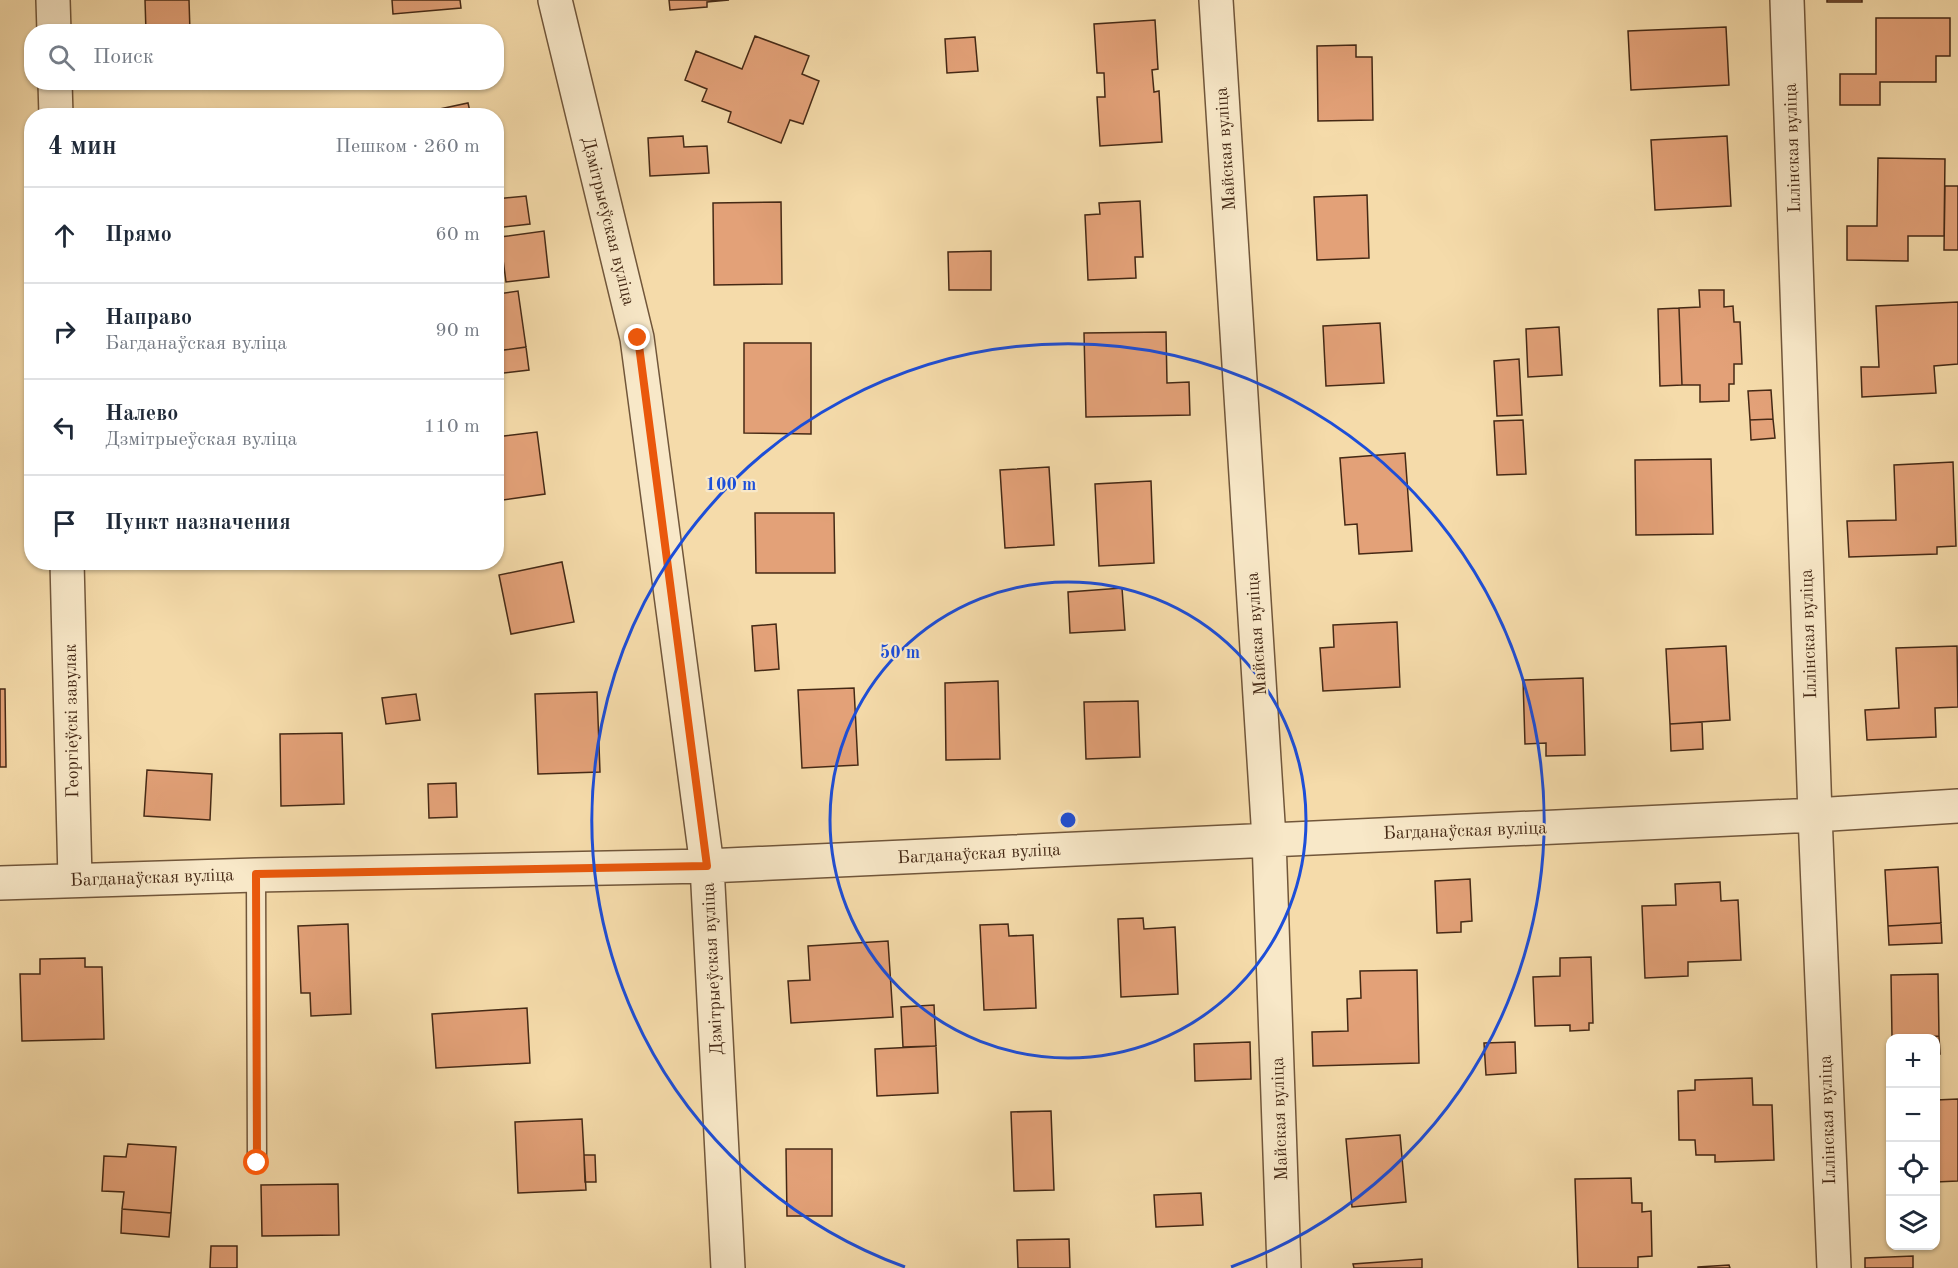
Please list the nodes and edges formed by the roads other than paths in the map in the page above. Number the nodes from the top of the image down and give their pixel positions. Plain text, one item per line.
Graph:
1 (53, 0) edge
2 (555, 0) edge
3 (1216, 0) edge
4 (1786, 0) edge
5 (54, 24) edge
6 (55, 90) edge
7 (56, 108) edge
8 (67, 570) edge
9 (1958, 806) edge
10 (1815, 815) junction
11 (1269, 839) junction
12 (707, 866) junction
13 (256, 874) junction
14 (75, 879) junction
15 (0, 883) edge
16 (257, 1163) dead end
17 (728, 1268) edge
18 (1284, 1268) edge
19 (1833, 1268) edge

1 - 5 street
2 - 12 street, Дзмітрыеўская вуліца
3 - 11 street, Майская вуліца
4 - 10 street, Іллінская вуліца
6 - 7 street
8 - 14 street, Георгіеўскі завулак
9 - 10 street, Багданаўская вуліца
10 - 11 street, Багданаўская вуліца
10 - 19 street, Іллінская вуліца
11 - 12 street, Багданаўская вуліца
11 - 18 street, Майская вуліца
12 - 13 street, Багданаўская вуліца
12 - 17 street, Дзмітрыеўская вуліца
13 - 14 street, Багданаўская вуліца
13 - 16 lane
14 - 15 street, Багданаўская вуліца

